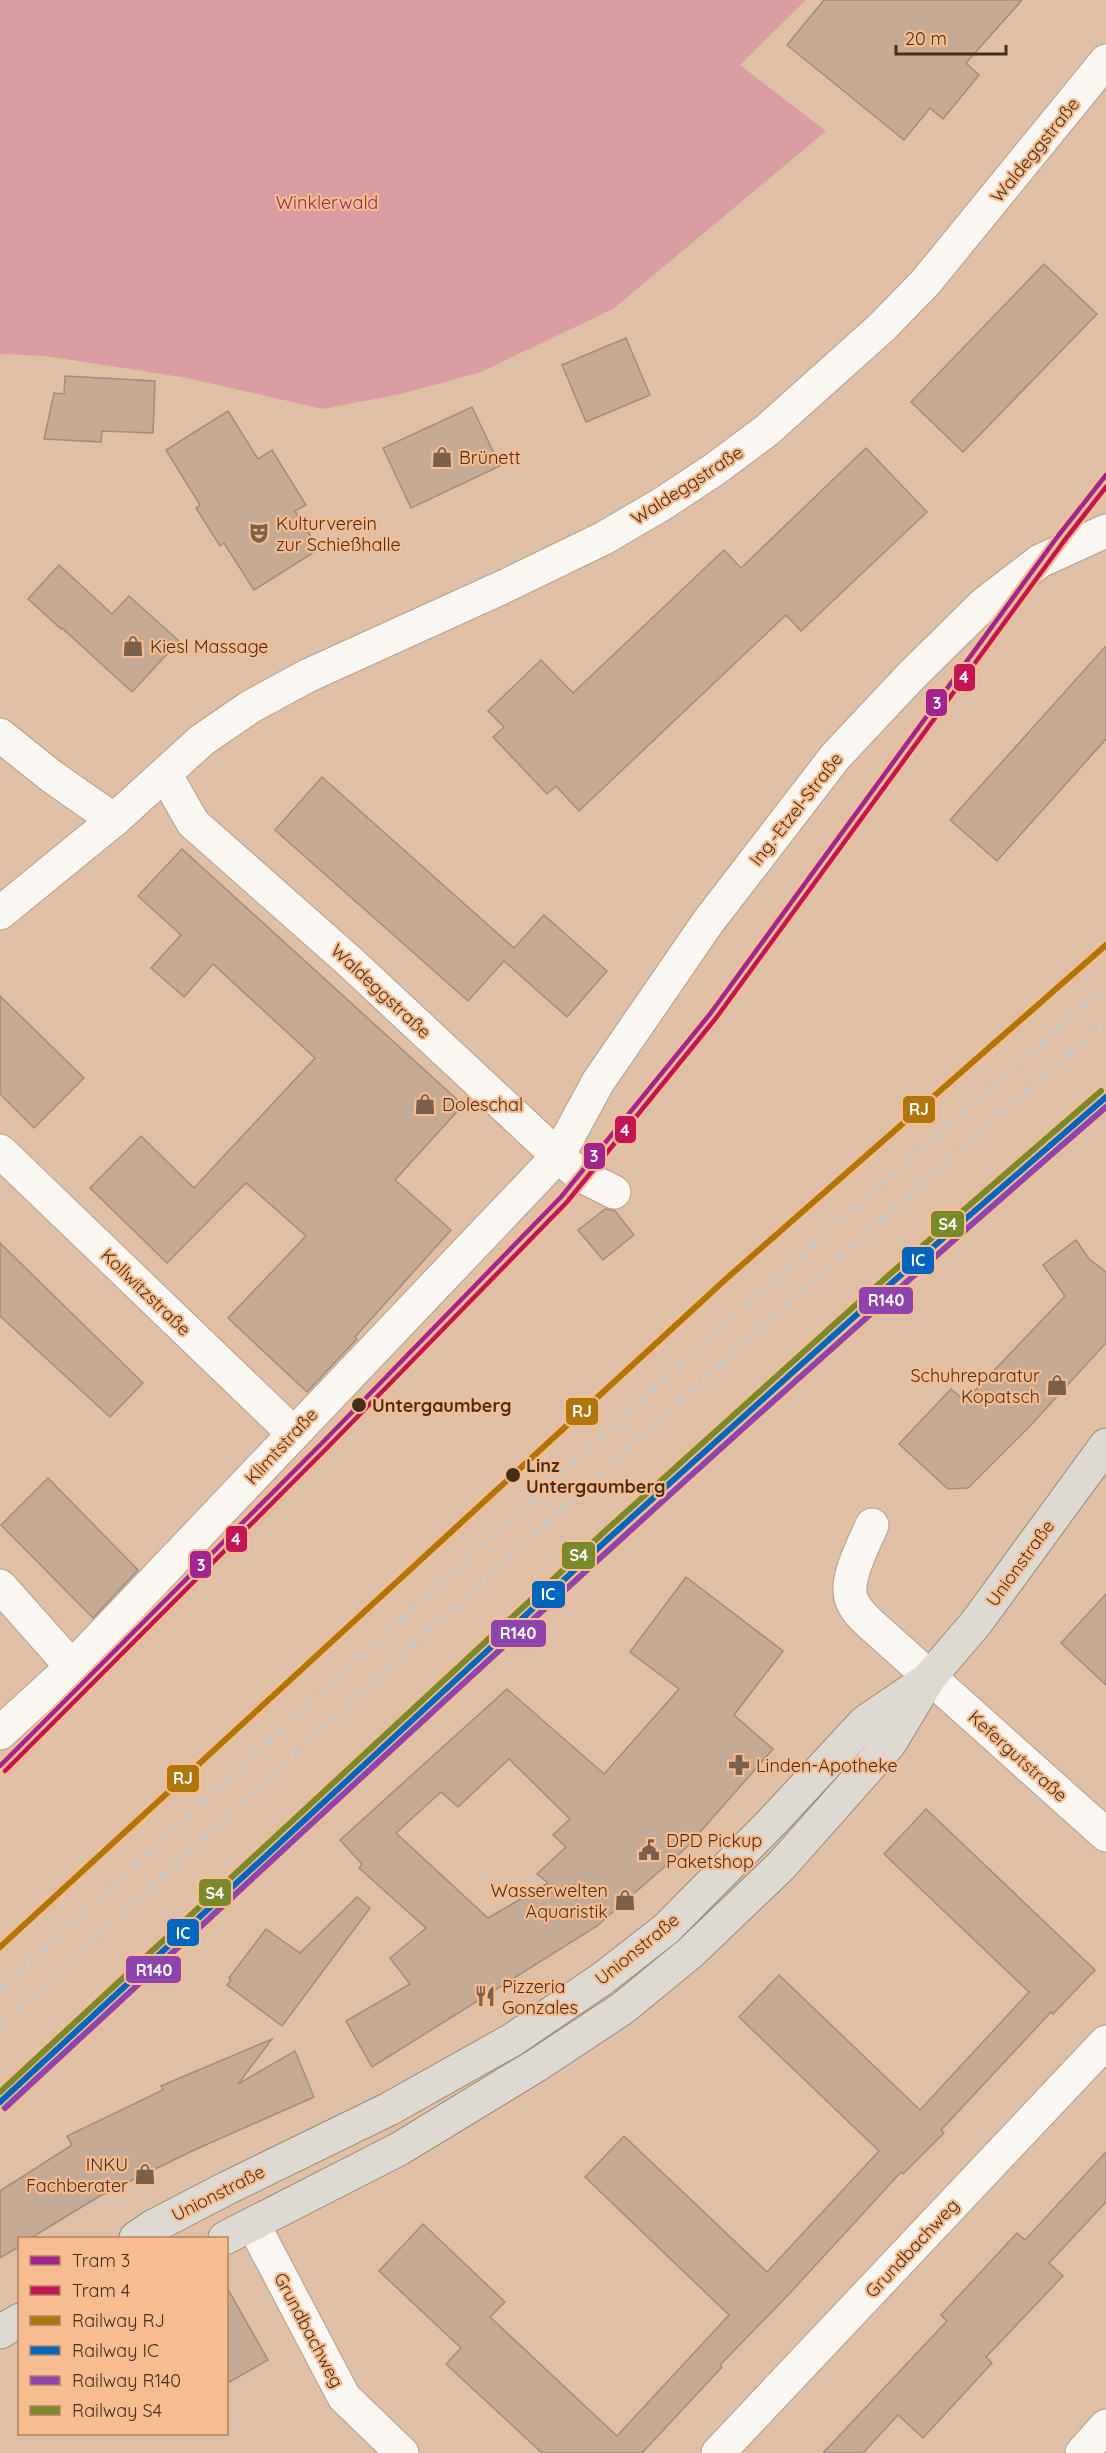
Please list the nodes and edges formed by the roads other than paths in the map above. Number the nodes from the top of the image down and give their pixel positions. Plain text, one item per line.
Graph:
1 (1106, 61) edge
2 (1106, 531) edge
3 (0, 735) edge
4 (165, 774) junction
5 (114, 820) junction
6 (0, 913) edge
7 (0, 1151) edge
8 (558, 1156) junction
9 (614, 1192) dead end
10 (293, 1433) junction
11 (1106, 1445) edge
12 (872, 1525) dead end
13 (0, 1586) edge
14 (72, 1666) junction
15 (929, 1678) junction
16 (0, 1733) edge
17 (1106, 1836) edge
18 (1106, 2042) edge
19 (239, 2231) edge
20 (137, 2237) edge
21 (1106, 2426) edge
22 (402, 2453) edge
23 (718, 2453) edge
24 (1082, 2453) edge

1 - 4 street, Waldeggstraße
2 - 8 street, Ing.-Etzel-Straße
3 - 5 street
4 - 5 street, Waldeggstraße
4 - 8 street, Waldeggstraße
5 - 6 street, Waldeggstraße
7 - 10 street, Kollwitzstraße
8 - 9 street, Waldeggstraße
8 - 10 street, Klimtstraße
10 - 14 street, Klimtstraße
11 - 15 main road, Unionstraße
12 - 15 street
13 - 14 street
14 - 16 street, Klimtstraße
15 - 17 street, Kefergutstraße
15 - 19 main road, Unionstraße
15 - 20 main road, Unionstraße
18 - 23 street, Grundbachweg
19 - 22 street, Grundbachweg
21 - 24 street

